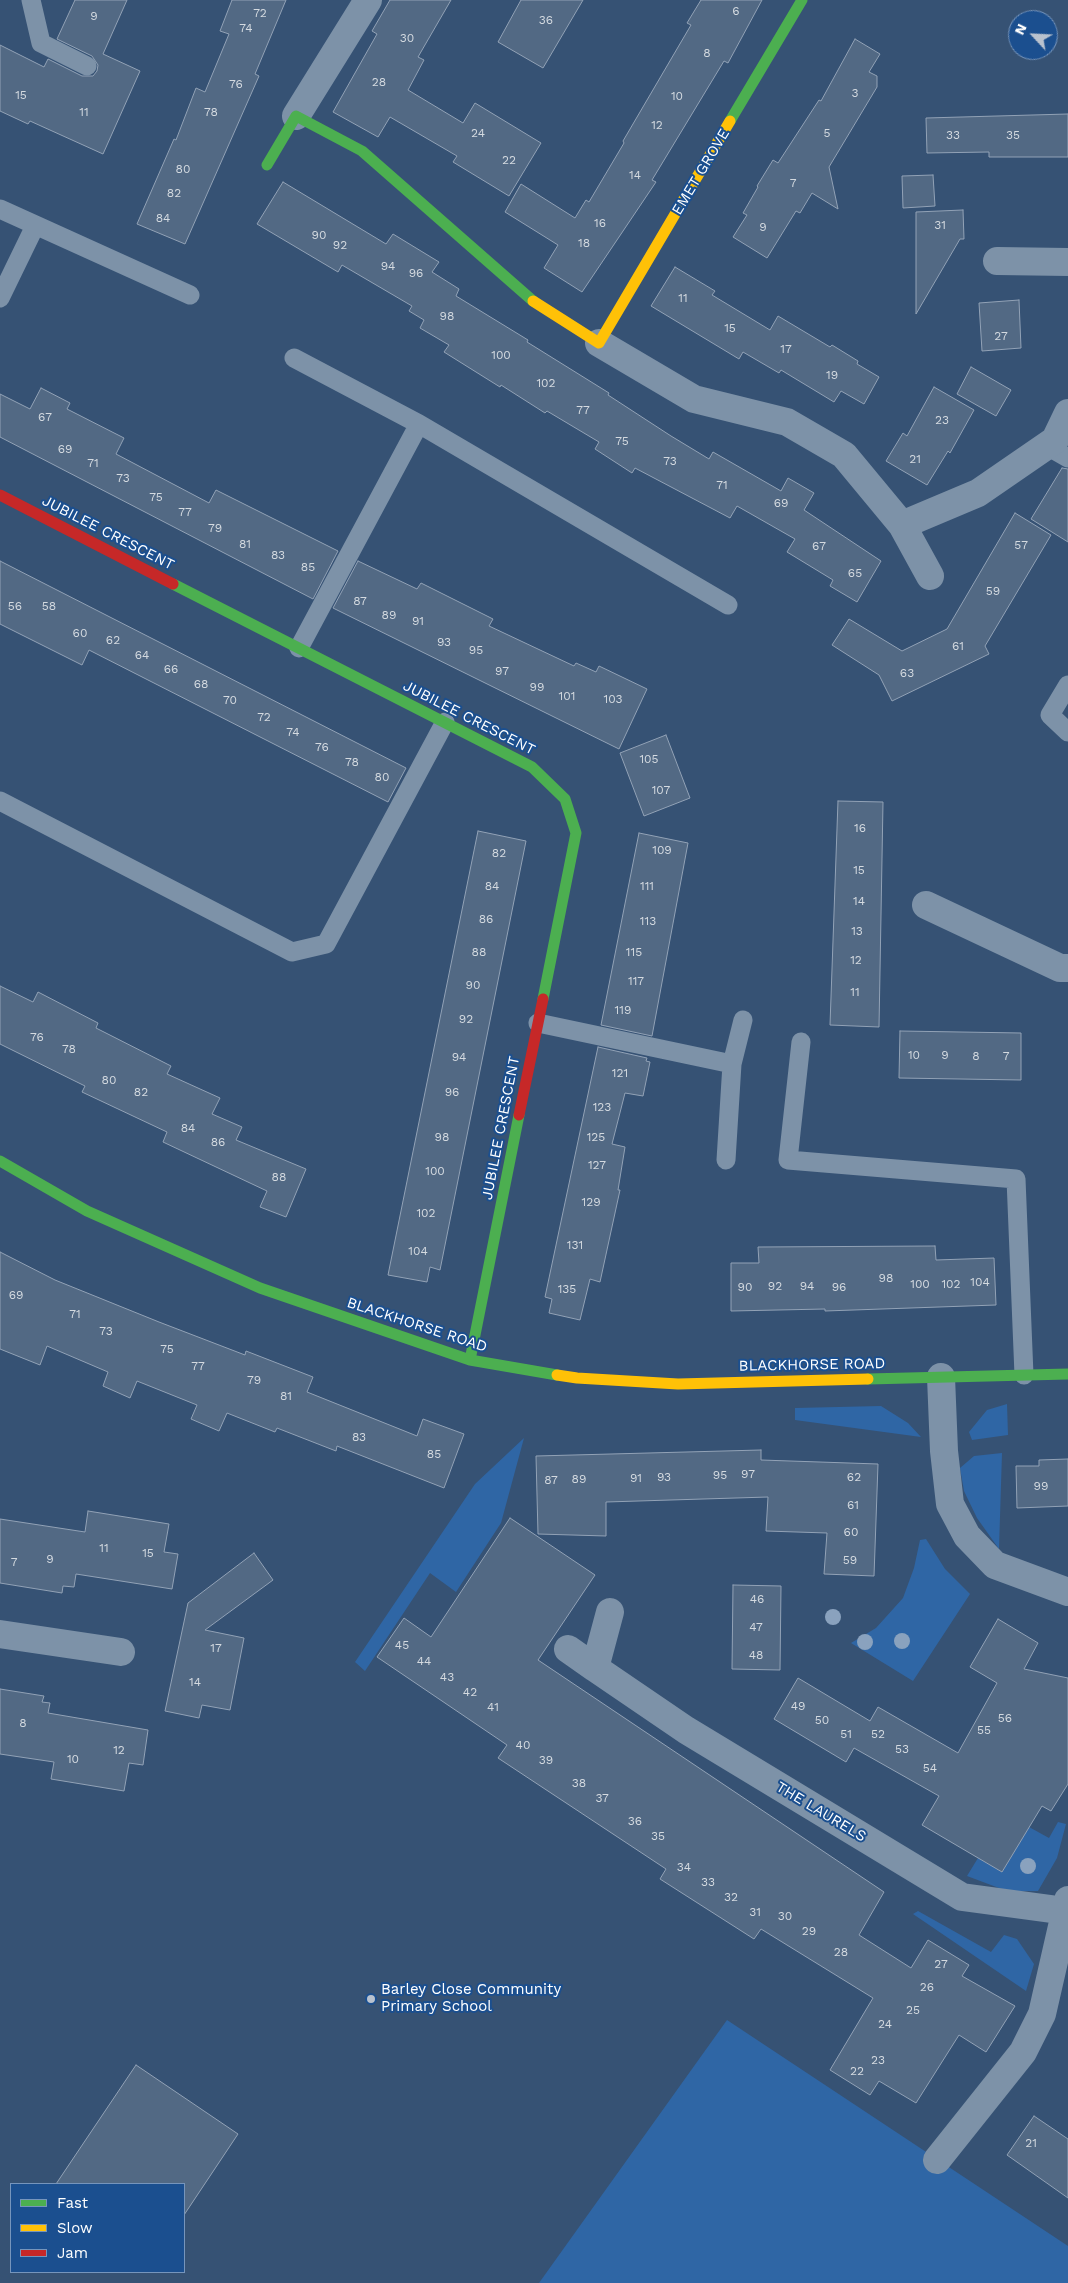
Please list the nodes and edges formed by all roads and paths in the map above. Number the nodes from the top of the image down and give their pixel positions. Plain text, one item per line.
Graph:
1 (31, 0) edge
2 (368, 0) edge
3 (802, 0) edge
4 (87, 66) dead end
5 (296, 116) junction
6 (267, 165) dead end
7 (0, 209) edge
8 (35, 226) junction
9 (996, 261) dead end
10 (1068, 262) edge
11 (190, 294) dead end
12 (0, 298) edge
13 (599, 343) junction
14 (294, 358) dead end
15 (1068, 413) edge
16 (419, 424) junction
17 (1057, 452) edge
18 (0, 495) edge
19 (902, 525) junction
20 (930, 576) dead end
21 (728, 605) dead end
22 (300, 648) junction
23 (1068, 685) edge
24 (445, 722) junction
25 (1068, 732) edge
26 (0, 801) edge
27 (926, 906) dead end
28 (1068, 968) edge
29 (742, 1020) dead end
30 (538, 1023) junction
31 (800, 1042) dead end
32 (732, 1064) junction
33 (726, 1160) dead end
34 (0, 1161) edge
35 (470, 1360) junction
36 (1068, 1374) edge
37 (1024, 1375) junction
38 (941, 1377) junction
39 (1068, 1592) edge
40 (610, 1612) dead end
41 (0, 1634) edge
42 (568, 1649) dead end
43 (121, 1652) dead end
44 (595, 1668) junction
45 (1067, 1906) edge
46 (936, 2160) dead end

1 - 4 lane
2 - 5 street
3 - 13 street, EMET GROVE
5 - 6 street
5 - 13 street
7 - 8 lane
8 - 11 lane
8 - 12 lane
9 - 10 street
13 - 19 street
14 - 16 lane
15 - 17 street
16 - 21 lane
16 - 22 lane
17 - 19 street
18 - 22 street, JUBILEE CRESCENT
19 - 20 street
22 - 24 street, JUBILEE CRESCENT
23 - 25 lane
24 - 26 lane
24 - 30 street, JUBILEE CRESCENT
27 - 28 street
29 - 32 lane
30 - 32 lane
30 - 35 street, JUBILEE CRESCENT
31 - 37 lane
32 - 33 lane
34 - 35 street, BLACKHORSE ROAD
35 - 38 street, BLACKHORSE ROAD
36 - 37 street, BLACKHORSE ROAD
37 - 38 street, BLACKHORSE ROAD
38 - 39 street
40 - 44 street
41 - 43 street
42 - 44 street, THE LAURELS
44 - 45 street, THE LAURELS
45 - 46 street, THE LAURELS

